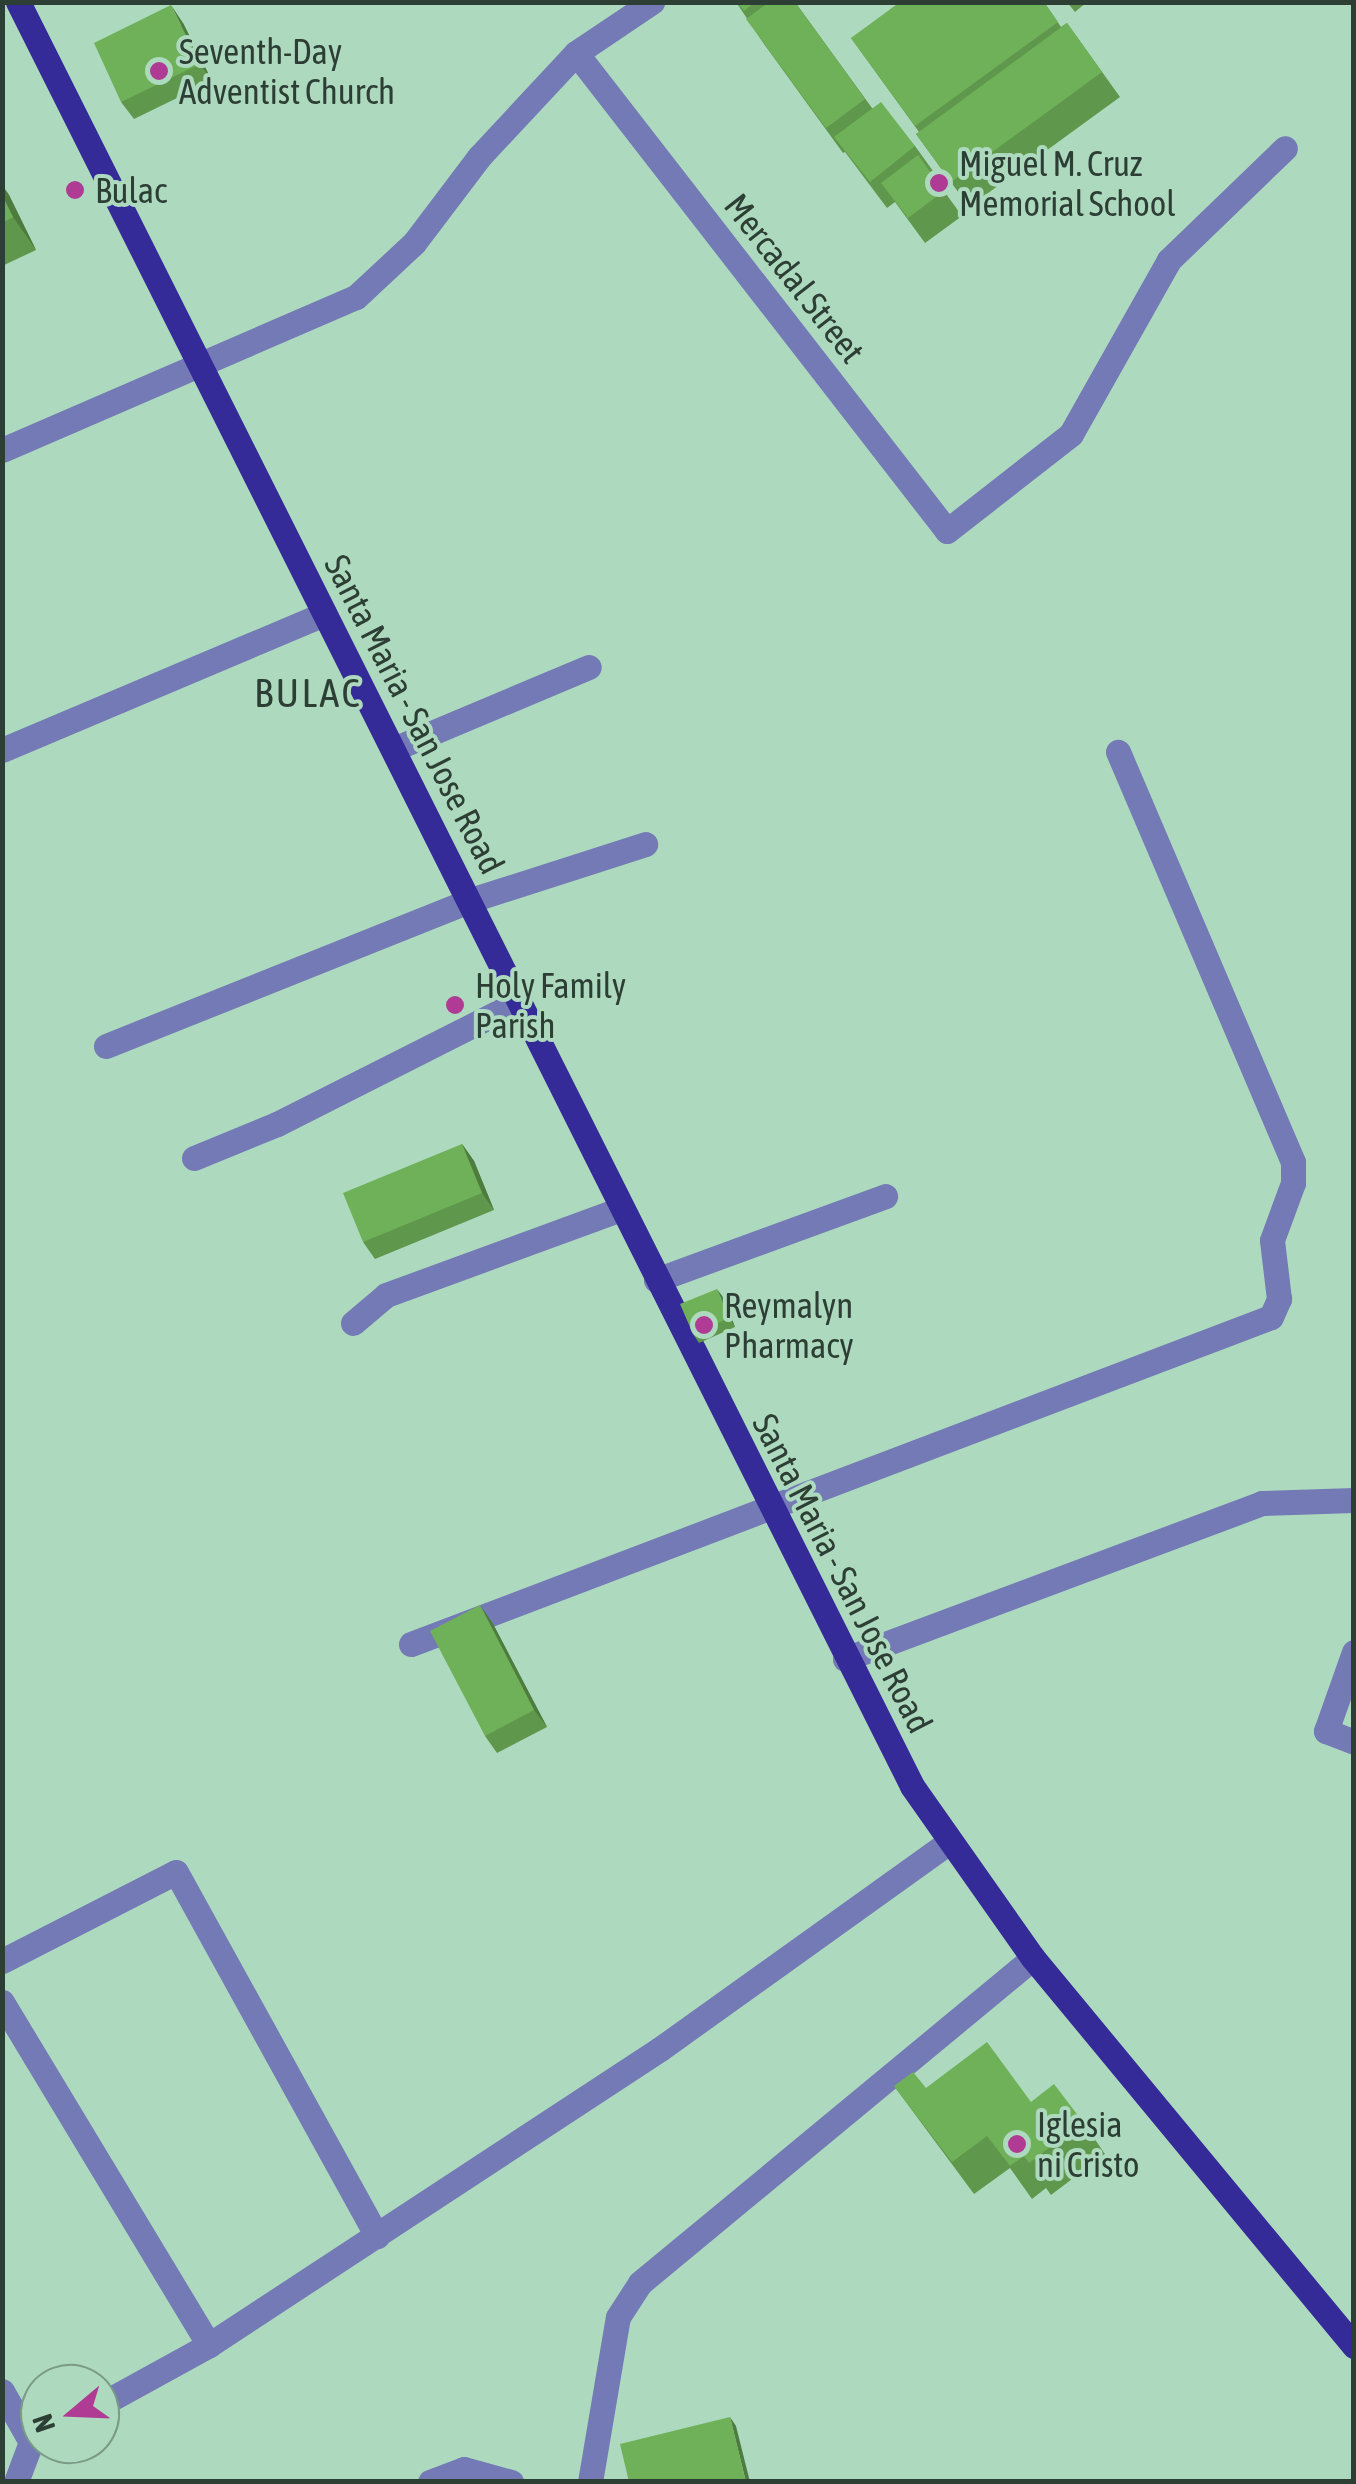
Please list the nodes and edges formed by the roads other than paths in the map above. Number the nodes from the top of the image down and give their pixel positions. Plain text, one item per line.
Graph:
1 (18, 2) edge
2 (652, 2) edge
3 (576, 53) junction
4 (1285, 148) dead end
5 (200, 366) junction
6 (2, 450) edge
7 (324, 614) junction
8 (589, 668) dead end
9 (396, 748) junction
10 (2, 750) edge
11 (1118, 752) dead end
12 (645, 844) dead end
13 (471, 900) junction
14 (520, 1001) junction
15 (106, 1046) dead end
16 (194, 1158) dead end
17 (885, 1196) dead end
18 (621, 1209) junction
19 (656, 1280) junction
20 (353, 1323) dead end
21 (1354, 1500) edge
22 (769, 1506) junction
23 (411, 1644) dead end
24 (1354, 1652) edge
25 (845, 1659) junction
26 (1354, 1742) edge
27 (948, 1844) junction
28 (1033, 1958) junction
29 (2, 1962) edge
30 (2, 2002) edge
31 (377, 2236) junction
32 (210, 2345) junction
33 (1354, 2346) edge
34 (2, 2392) edge
35 (120, 2393) edge
36 (20, 2417) edge
37 (430, 2482) edge
38 (511, 2482) edge
39 (590, 2482) edge

1 - 5 main road, Santa Maria - San Jose Road
2 - 3 street
3 - 4 street, Mercadal Street
3 - 5 street
5 - 6 street
5 - 7 main road, Santa Maria - San Jose Road
7 - 9 main road, Santa Maria - San Jose Road
7 - 10 street
8 - 9 street
9 - 13 main road, Santa Maria - San Jose Road
11 - 22 street
12 - 13 street
13 - 14 main road, Santa Maria - San Jose Road
13 - 15 street
14 - 16 street
14 - 18 main road, Santa Maria - San Jose Road
17 - 19 street
18 - 19 main road, Santa Maria - San Jose Road
18 - 20 street
19 - 22 main road, Santa Maria - San Jose Road
21 - 25 street
22 - 23 street
22 - 25 main road, Santa Maria - San Jose Road
24 - 26 street
25 - 27 main road, Santa Maria - San Jose Road
27 - 28 main road, Santa Maria - San Jose Road
27 - 31 street
28 - 33 main road, Santa Maria - San Jose Road
28 - 39 street
29 - 31 street
30 - 32 street
31 - 32 street
32 - 35 street
34 - 36 street
37 - 38 street

